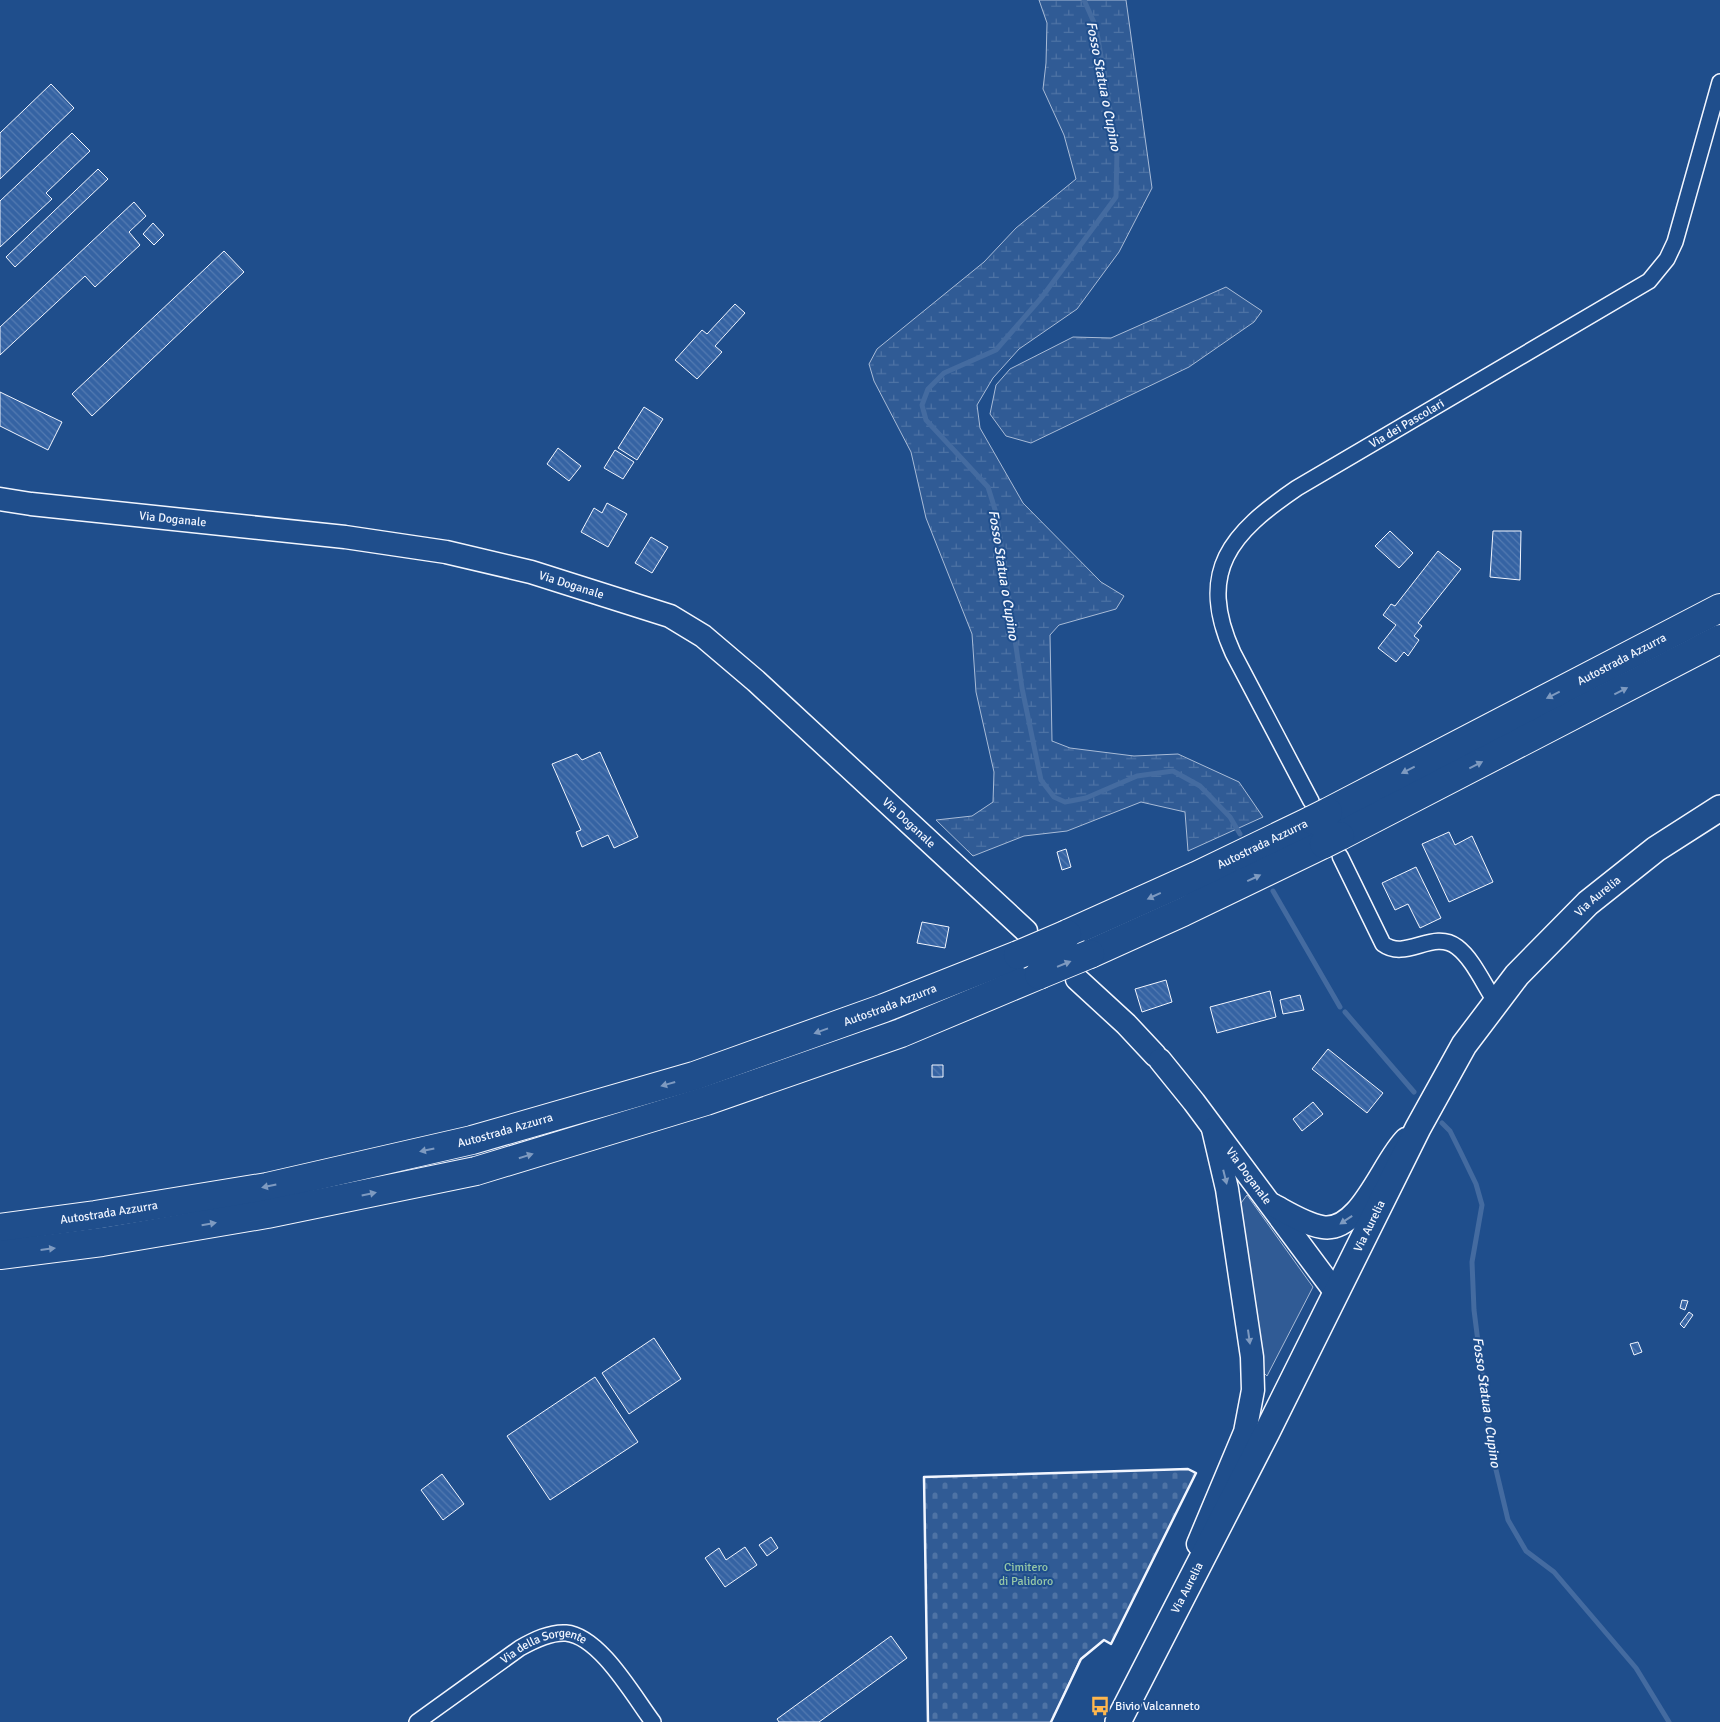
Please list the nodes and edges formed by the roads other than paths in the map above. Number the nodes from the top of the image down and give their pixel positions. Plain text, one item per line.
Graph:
1 (1720, 82) edge
2 (0, 499) edge
3 (1720, 608) edge
4 (1720, 639) edge
5 (1720, 808) edge
6 (1320, 831) junction
7 (1022, 943) junction
8 (1077, 979) dead end
9 (1495, 1002) junction
10 (1418, 1128) junction
11 (1213, 1129) junction
12 (1268, 1202) junction
13 (0, 1228) edge
14 (0, 1255) edge
15 (1336, 1293) junction
16 (1145, 1668) junction
17 (417, 1722) edge
18 (653, 1722) edge
19 (1118, 1722) edge

1 - 6 street, Via dei Pascolari
2 - 7 main road, Via Doganale
3 -> 6 highway, Autostrada Azzurra
6 -> 4 highway, Autostrada Azzurra
5 - 9 main road, Via Aurelia
6 -> 7 highway, Autostrada Azzurra, bridge
6 - 9 street, Via dei Pascolari
14 -> 6 highway, Autostrada Azzurra, bridge
7 -> 13 highway, Autostrada Azzurra
8 - 11 main road, Via Doganale
9 - 10 main road, Via Aurelia
10 -> 12 main road
10 - 15 main road, Via Aurelia
11 - 12 main road, Via Doganale
11 -> 16 main road
12 - 15 main road, Via Doganale
15 - 16 main road, Via Aurelia
16 - 19 main road, Via Aurelia
17 - 18 street, Via della Sorgente

